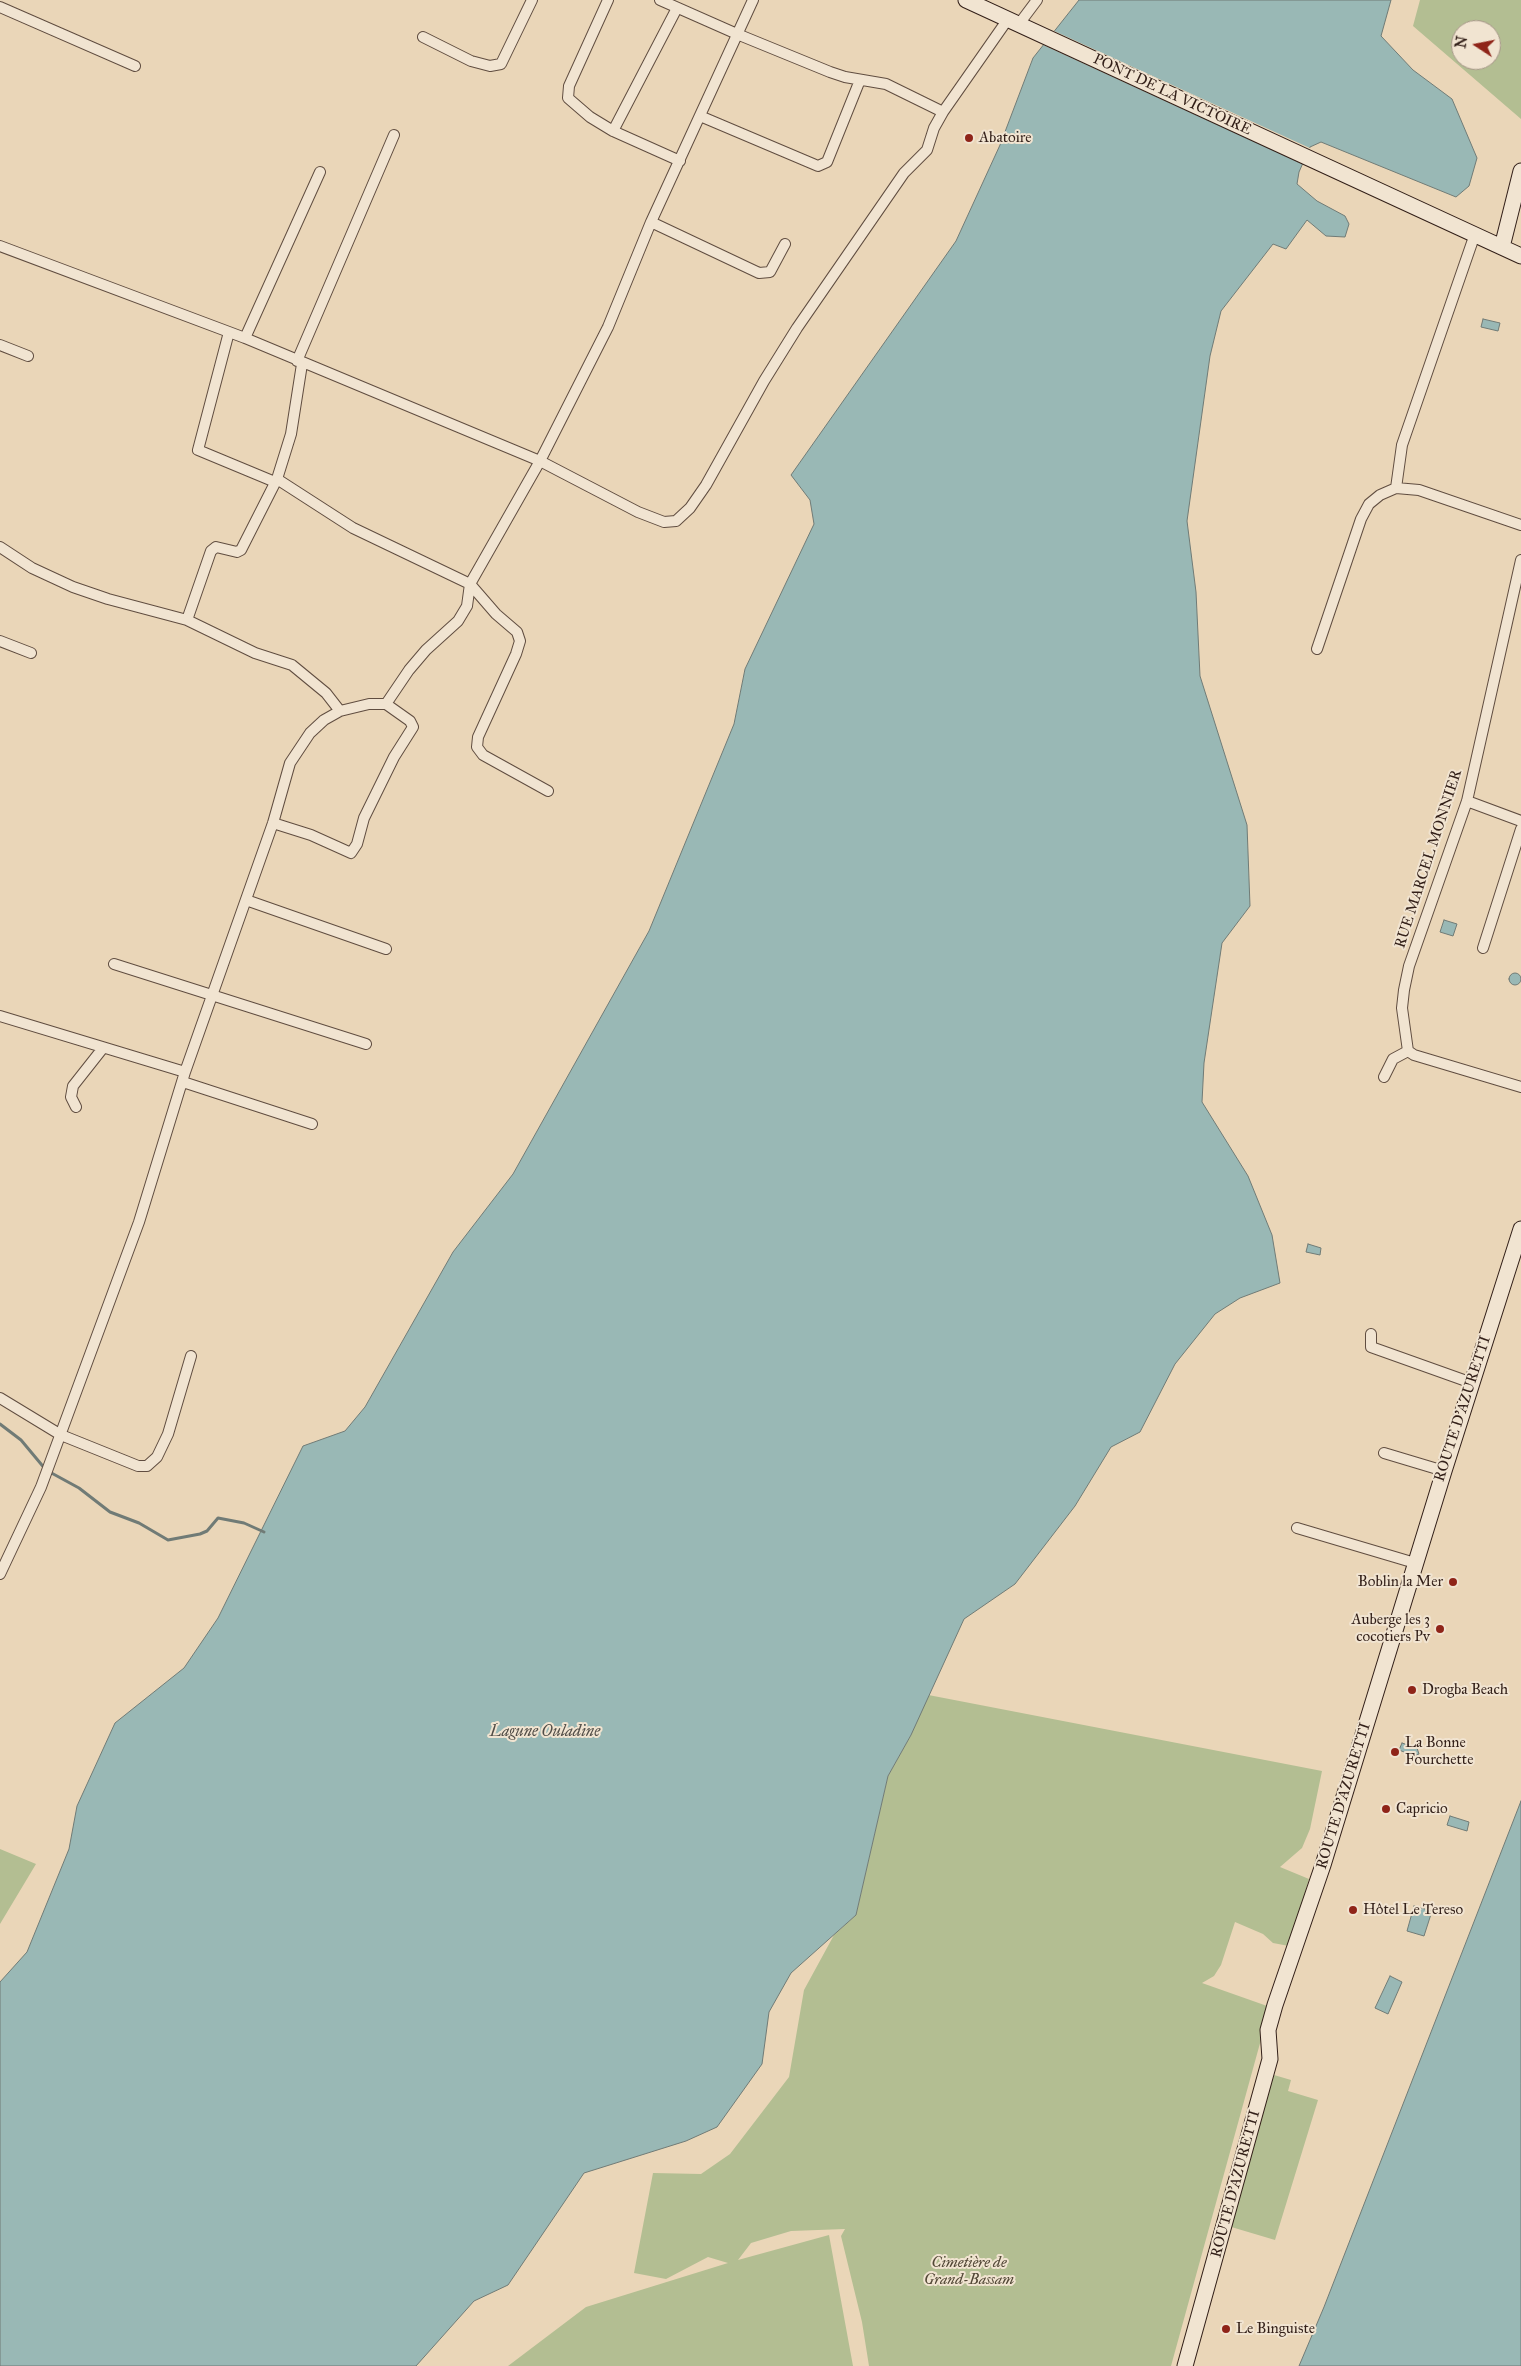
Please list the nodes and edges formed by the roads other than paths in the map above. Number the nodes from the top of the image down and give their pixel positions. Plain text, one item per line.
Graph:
1 (532, 0) edge
2 (608, 0) edge
3 (660, 0) edge
4 (753, 0) edge
5 (966, 0) edge
6 (1037, 0) edge
7 (0, 7) edge
8 (677, 8) junction
9 (1020, 24) junction
10 (737, 34) junction
11 (423, 37) dead end
12 (135, 66) dead end
13 (860, 80) junction
14 (944, 112) junction
15 (700, 116) junction
16 (613, 131) junction
17 (394, 135) dead end
18 (680, 161) junction
19 (1521, 171) edge
20 (320, 172) dead end
21 (651, 222) junction
22 (1476, 234) junction
23 (785, 244) dead end
24 (0, 246) edge
25 (1502, 247) junction
26 (1521, 256) edge
27 (229, 332) junction
28 (245, 338) junction
29 (0, 345) edge
30 (28, 356) dead end
31 (300, 362) junction
32 (540, 461) junction
33 (276, 480) junction
34 (1396, 488) junction
35 (1521, 525) edge
36 (0, 547) edge
37 (1521, 560) edge
38 (470, 584) junction
39 (188, 620) junction
40 (0, 641) edge
41 (1317, 649) dead end
42 (30, 653) dead end
43 (386, 704) junction
44 (340, 711) junction
45 (548, 790) dead end
46 (1467, 800) junction
47 (1521, 821) edge
48 (273, 823) junction
49 (1521, 829) edge
50 (246, 900) junction
51 (1483, 948) dead end
52 (386, 949) dead end
53 (114, 964) dead end
54 (212, 994) junction
55 (0, 1016) edge
56 (366, 1044) dead end
57 (103, 1048) junction
58 (1408, 1051) junction
59 (184, 1077) junction
60 (1384, 1077) dead end
61 (1521, 1087) edge
62 (76, 1108) dead end
63 (312, 1124) dead end
64 (1521, 1229) edge
65 (1372, 1334) dead end
66 (191, 1356) dead end
67 (1472, 1383) junction
68 (0, 1398) edge
69 (61, 1435) junction
70 (1384, 1454) dead end
71 (1444, 1470) junction
72 (1297, 1528) dead end
73 (1415, 1563) junction
74 (0, 1574) edge
75 (1185, 2366) edge

1 - 11 street
2 - 16 street
3 - 8 street
4 - 10 street
5 - 9 street, PONT DE LA VICTOIRE
6 - 9 street
7 - 12 street
8 - 10 street
8 - 16 street
9 - 14 street
9 - 22 street, PONT DE LA VICTOIRE
10 - 13 street
10 - 15 street
13 - 14 street
13 - 15 street
14 - 32 street
15 - 18 street
16 - 18 street
17 - 31 street
18 - 21 street
19 - 25 street
20 - 28 street
21 - 23 street
21 - 32 street
22 - 25 street, PONT DE LA VICTOIRE
22 - 34 street
24 - 27 street
25 - 26 street, PONT DE LA VICTOIRE
27 - 28 street
27 - 33 street
28 - 31 street
29 - 30 street
31 - 32 street
31 - 33 street
32 - 38 street
33 - 38 street
33 - 39 street
34 - 35 street
34 - 41 street
36 - 39 street
37 - 46 street, RUE MARCEL MONNIER
38 - 43 street
38 - 45 street
39 - 44 street
40 - 42 street
43 - 44 street
43 - 48 street
44 - 48 street
46 - 47 street
46 - 58 street, RUE MARCEL MONNIER
48 - 50 street
49 - 51 street
50 - 52 street
50 - 54 street
53 - 54 street
54 - 56 street
54 - 59 street
55 - 57 street
57 - 59 street
57 - 62 street
58 - 60 street
58 - 61 street
59 - 63 street
59 - 69 street
64 - 67 street, ROUTE D'AZURETTI
65 - 67 street
66 - 69 street
67 - 71 street, ROUTE D'AZURETTI
68 - 69 street
69 - 74 street
70 - 71 street
71 - 73 street, ROUTE D'AZURETTI
72 - 73 street
73 - 75 street, ROUTE D'AZURETTI

